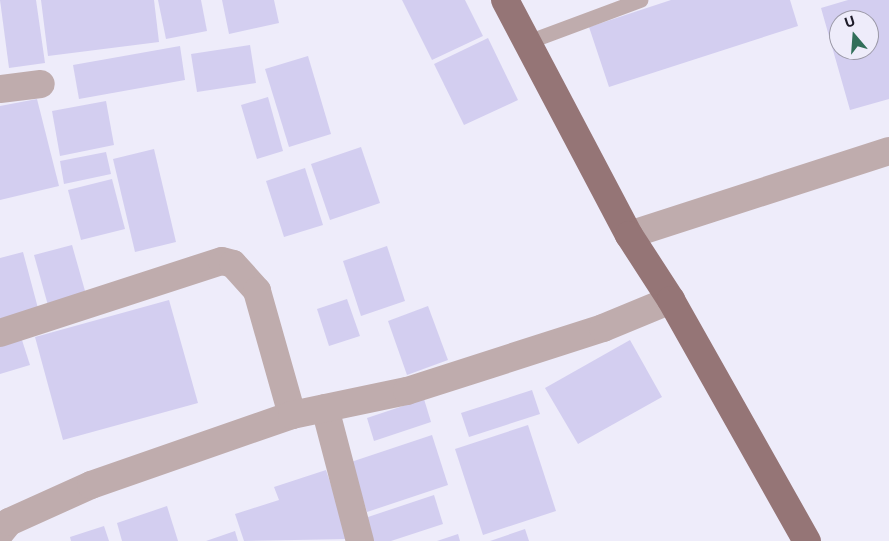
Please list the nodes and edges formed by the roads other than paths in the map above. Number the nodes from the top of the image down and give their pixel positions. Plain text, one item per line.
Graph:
1 (505, 0) edge
2 (640, 0) edge
3 (527, 42) junction
4 (41, 84) dead end
5 (0, 89) edge
6 (889, 151) edge
7 (629, 235) junction
8 (671, 300) junction
9 (0, 333) edge
10 (324, 408) junction
11 (292, 414) junction
12 (0, 533) edge
13 (360, 541) edge
14 (807, 541) edge

1 - 3 main road
2 - 3 lane
3 - 7 main road
4 - 5 street
6 - 7 street
7 - 8 main road
8 - 10 street
8 - 14 main road
9 - 11 street
10 - 11 street
10 - 13 street
11 - 12 street

